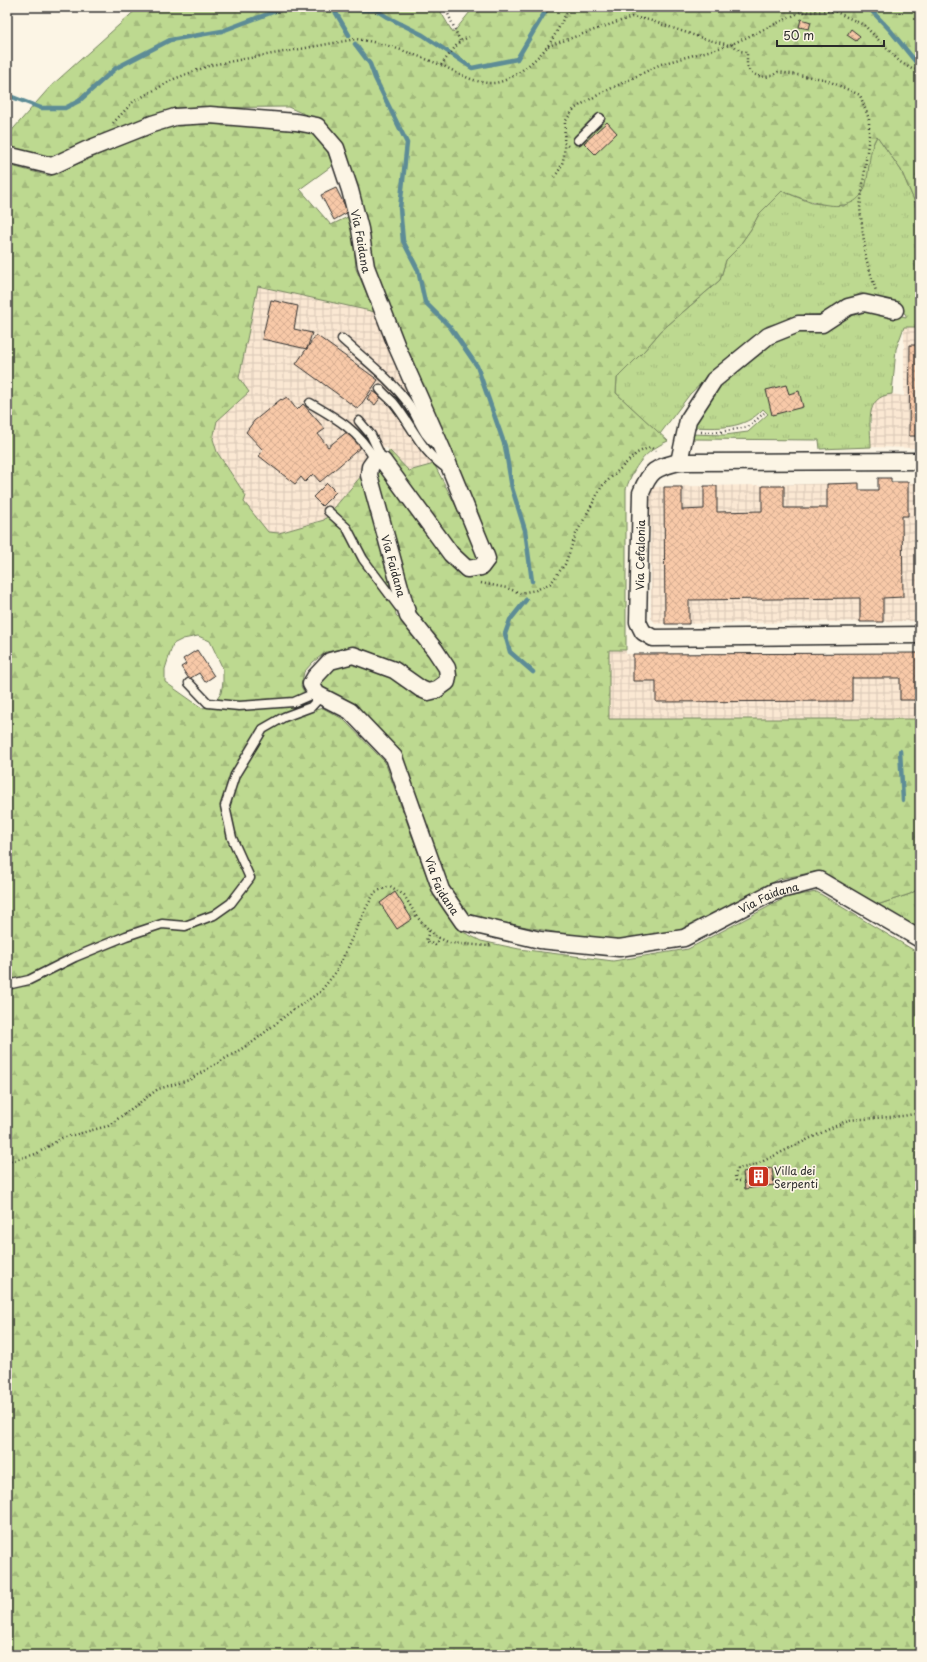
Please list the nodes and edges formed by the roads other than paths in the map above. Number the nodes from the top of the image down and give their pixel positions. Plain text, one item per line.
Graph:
1 (600, 118) dead end
2 (578, 140) road end
3 (7, 155) edge
4 (892, 309) road end
5 (342, 339) dead end
6 (380, 389) dead end
7 (310, 403) dead end
8 (359, 421) dead end
9 (443, 451) junction
10 (379, 461) junction
11 (920, 461) edge
12 (679, 462) junction
13 (451, 472) junction
14 (328, 511) dead end
15 (407, 610) junction
16 (920, 635) edge
17 (189, 683) dead end
18 (318, 693) junction
19 (920, 939) edge
20 (7, 985) edge

1 - 2 lane
3 - 9 street, Via Faidana
4 - 12 street
5 - 9 lane
6 - 13 lane
7 - 10 lane
8 - 10 lane
9 - 13 street, Via Faidana
10 - 13 street, Via Faidana
10 - 15 street, Via Faidana
11 - 12 street, Via Cefalonia
12 - 16 street, Via Cefalonia
14 - 15 lane
15 - 18 street, Via Faidana
17 - 18 lane
18 - 19 street, Via Faidana
18 - 20 lane

